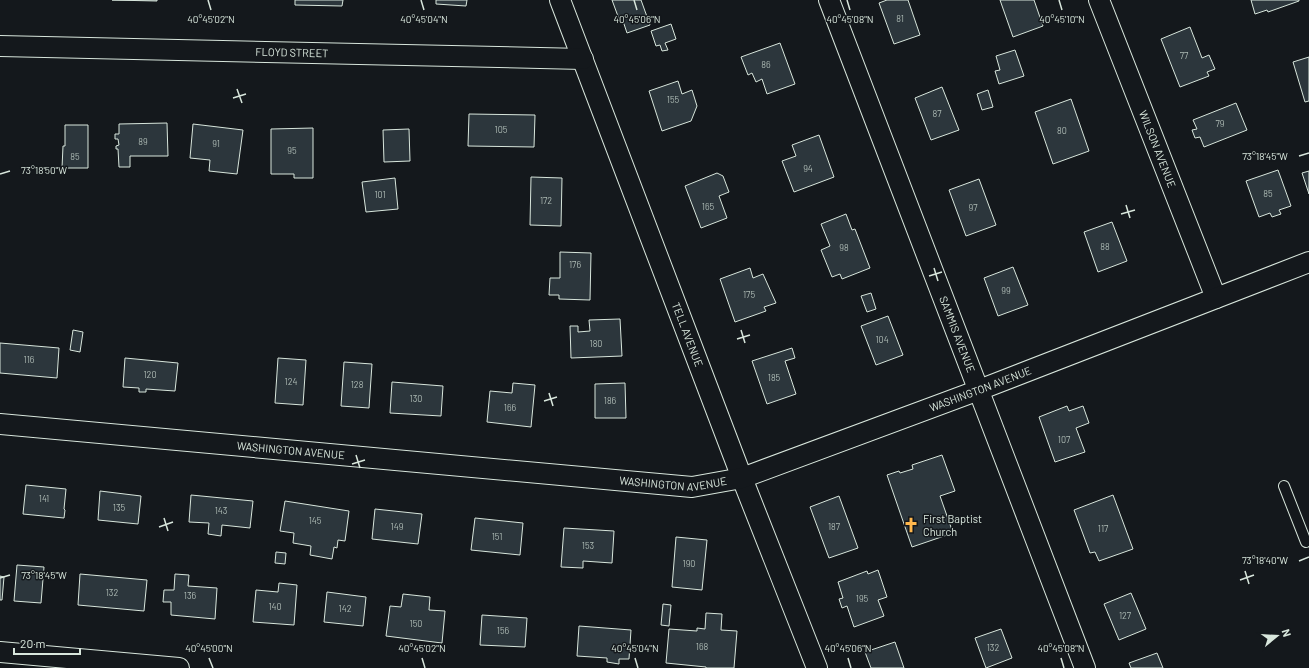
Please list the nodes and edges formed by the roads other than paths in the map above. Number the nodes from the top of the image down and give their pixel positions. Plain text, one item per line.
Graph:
1 (560, 0) edge
2 (829, 0) edge
3 (1099, 0) edge
4 (0, 46) edge
5 (583, 59) junction
6 (1309, 262) edge
7 (1216, 298) junction
8 (979, 390) junction
9 (0, 424) edge
10 (742, 478) junction
11 (1284, 486) dead end
12 (1308, 544) edge
13 (0, 652) edge
14 (179, 668) edge
15 (817, 668) edge
16 (1085, 668) edge

1 - 5 street, TELL AVENUE
2 - 8 street, SAMMIS AVENUE
3 - 7 street, WILSON AVENUE
4 - 5 street, FLOYD STREET
5 - 10 street, TELL AVENUE
6 - 7 street, WASHINGTON AVENUE
7 - 8 street, WASHINGTON AVENUE
8 - 10 street, WASHINGTON AVENUE
8 - 16 street, SAMMIS AVENUE
9 - 10 street, WASHINGTON AVENUE
10 - 15 street, TELL AVENUE
11 - 12 lane
13 - 14 street

